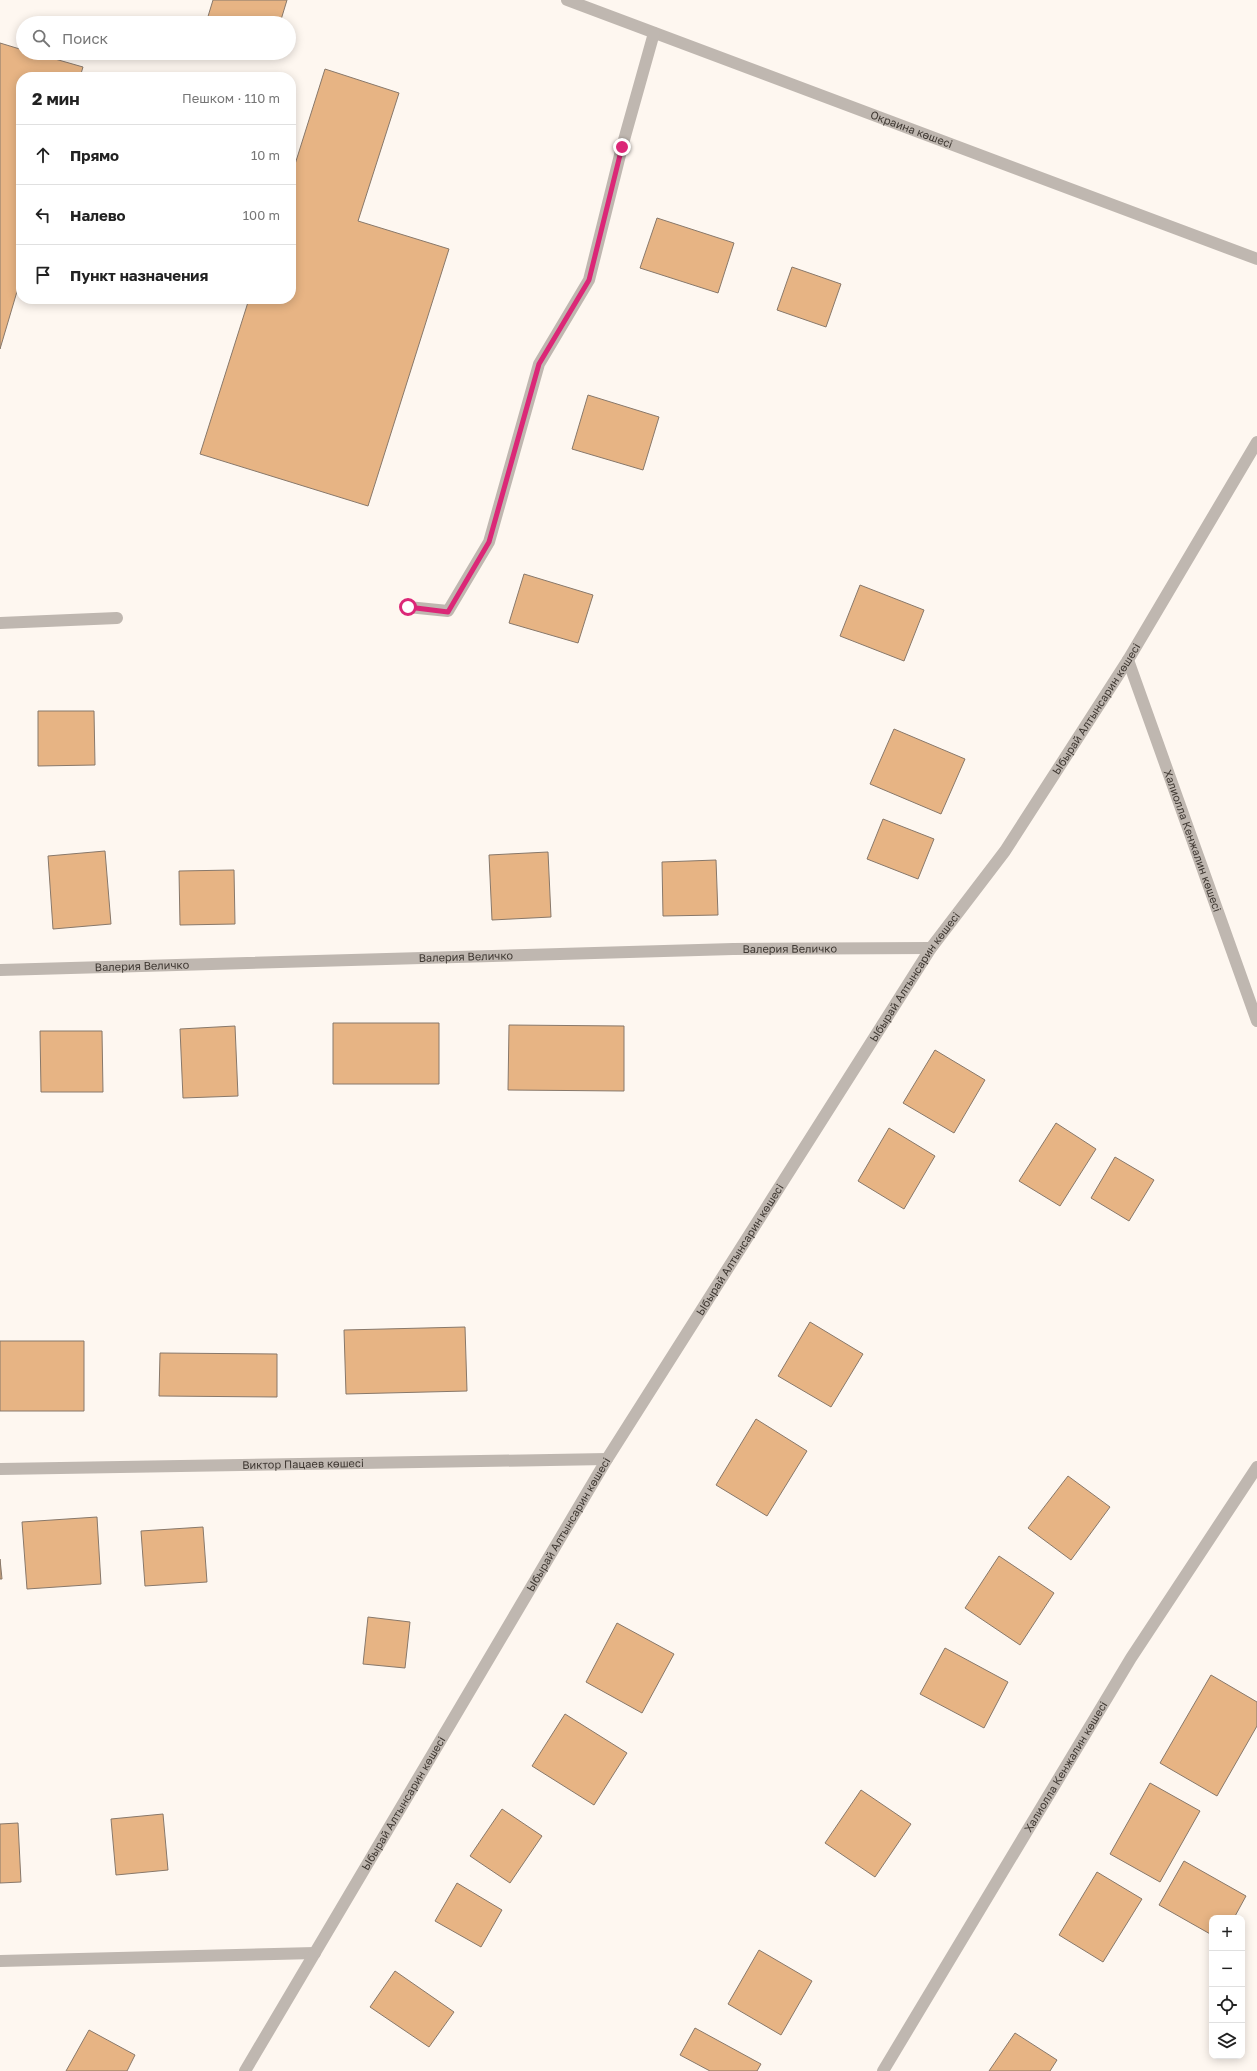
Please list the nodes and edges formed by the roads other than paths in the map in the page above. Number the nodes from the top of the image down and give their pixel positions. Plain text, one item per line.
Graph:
1 (567, 0) edge
2 (654, 33) junction
3 (1257, 259) edge
4 (1257, 442) edge
5 (408, 607) dead end
6 (117, 618) dead end
7 (0, 623) edge
8 (1128, 660) junction
9 (931, 948) junction
10 (0, 970) edge
11 (1257, 1021) edge
12 (607, 1460) junction
13 (1257, 1467) edge
14 (0, 1469) edge
15 (315, 1953) junction
16 (0, 1961) edge
17 (245, 2071) edge
18 (883, 2071) edge

1 - 2 street, Окраина көшесі
2 - 3 street, Окраина көшесі
2 - 5 street
4 - 8 street, Ыбырай Алтынсарин көшесі
6 - 7 street
8 - 9 street, Ыбырай Алтынсарин көшесі
8 - 11 street, Халиолла Кенжалин көшесі
9 - 10 street, Валерия Величко
9 - 12 street, Ыбырай Алтынсарин көшесі
12 - 14 street, Виктор Пацаев көшесі
12 - 15 street, Ыбырай Алтынсарин көшесі
13 - 18 street, Халиолла Кенжалин көшесі
15 - 16 street
15 - 17 street, Ыбырай Алтынсарин көшесі

